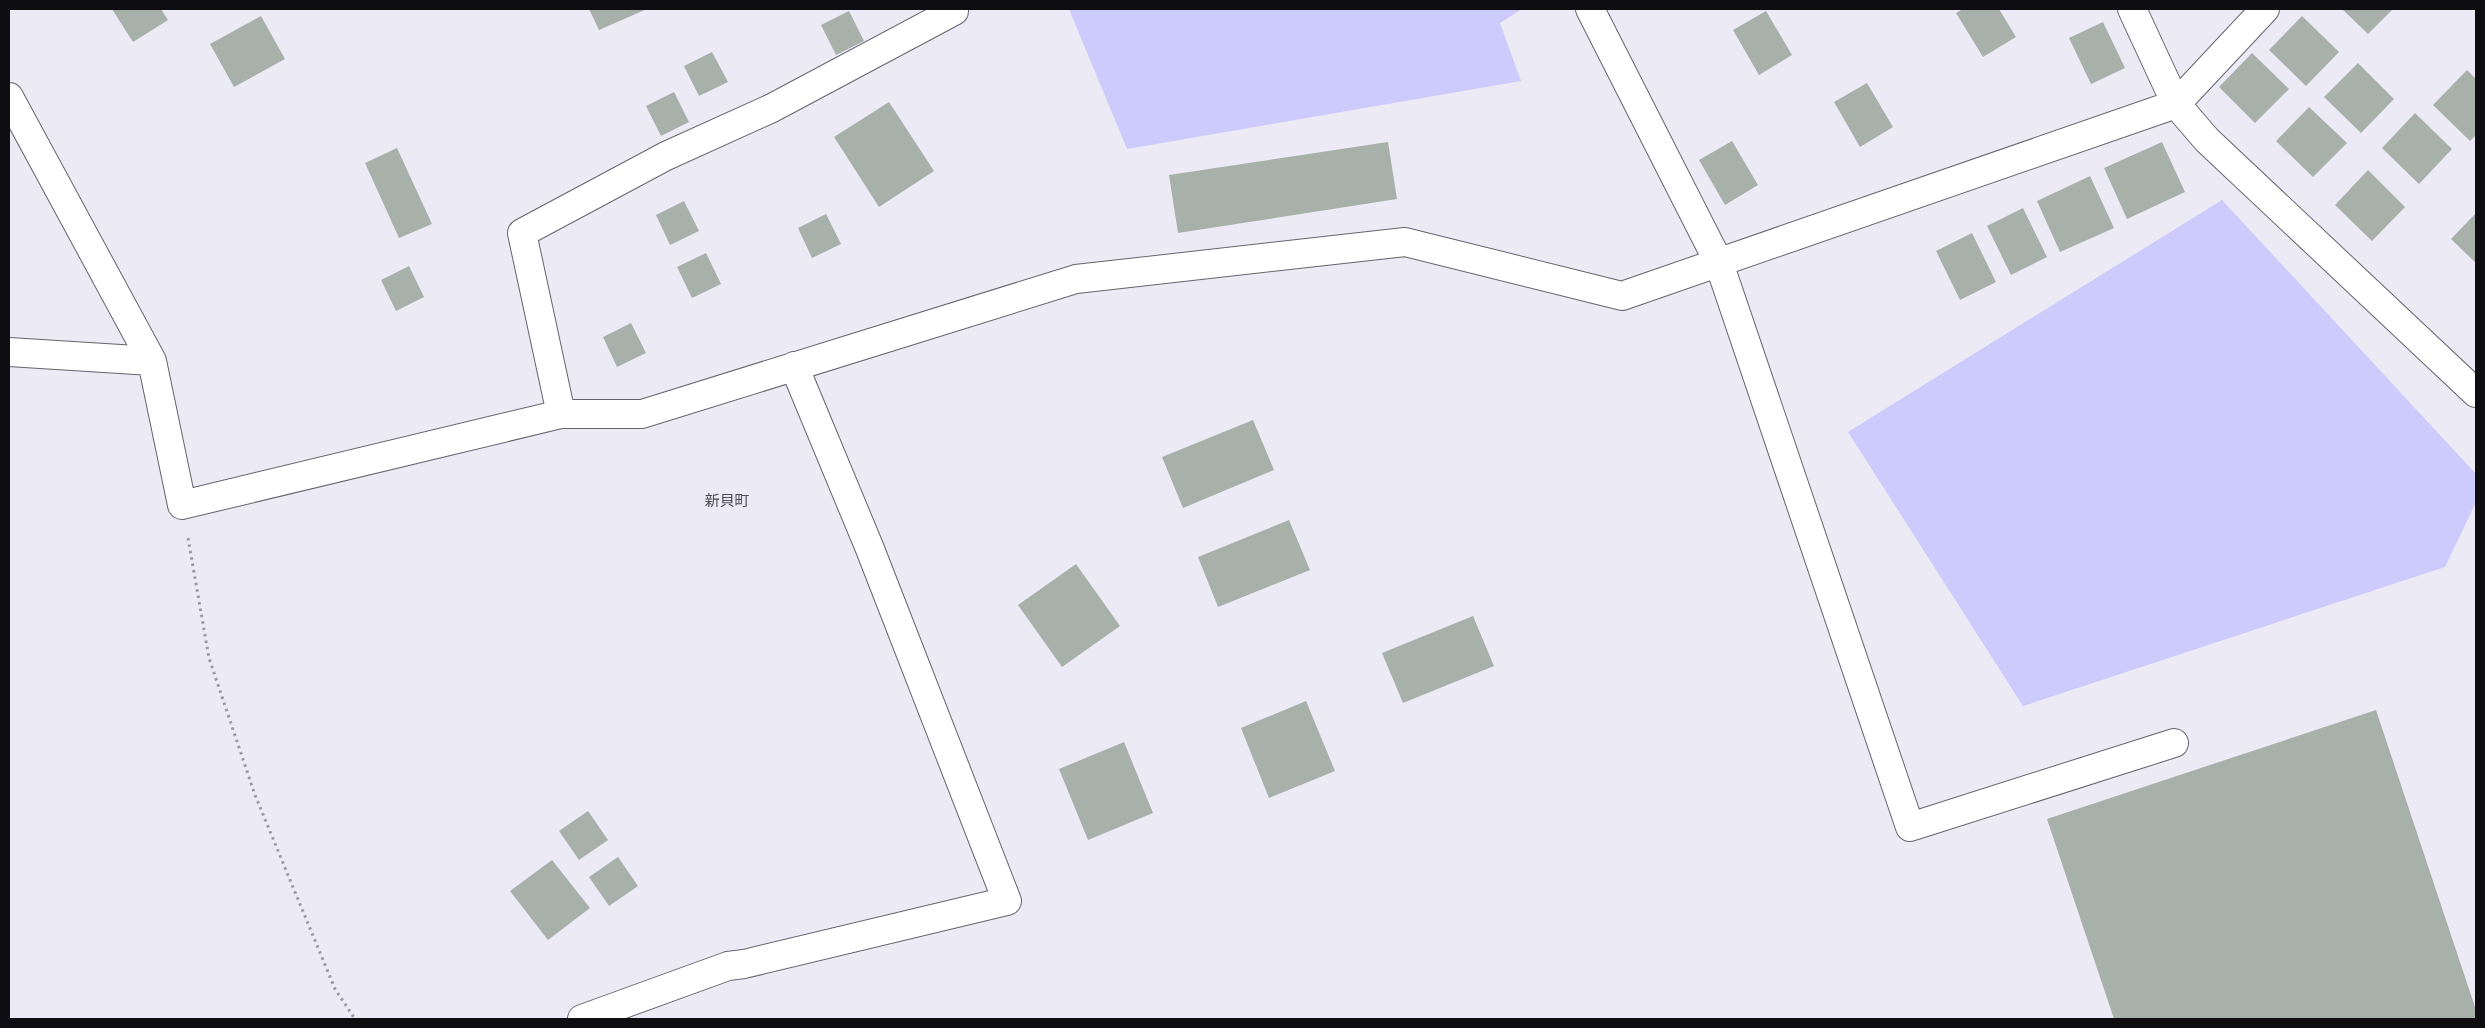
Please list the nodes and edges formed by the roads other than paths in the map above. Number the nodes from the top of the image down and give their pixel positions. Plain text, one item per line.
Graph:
1 (954, 9) edge
2 (1590, 9) edge
3 (2132, 9) edge
4 (2265, 9) edge
5 (9, 96) edge
6 (2176, 104) junction
7 (1719, 263) junction
8 (9, 352) edge
9 (152, 361) junction
10 (794, 366) junction
11 (2476, 393) edge
12 (561, 414) junction
13 (2174, 744) dead end
14 (582, 1019) edge

1 - 12 street
2 - 7 street
3 - 6 street
4 - 6 street
5 - 9 street
6 - 7 street
6 - 11 street
7 - 10 street
7 - 13 street
8 - 9 street
9 - 12 street
10 - 12 street
10 - 14 street

